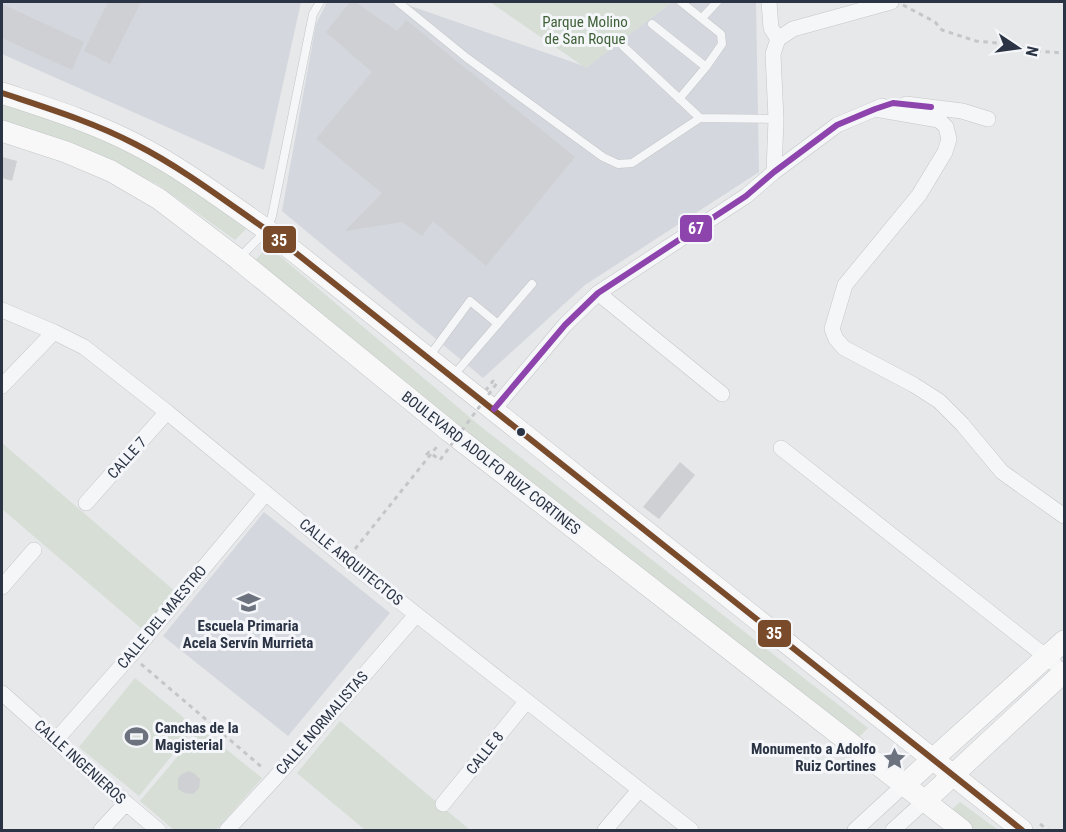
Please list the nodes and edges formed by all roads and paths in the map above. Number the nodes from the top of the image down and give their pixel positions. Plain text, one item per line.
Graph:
1 (320, 2) edge
2 (398, 2) edge
3 (681, 2) edge
4 (717, 2) edge
5 (770, 2) edge
6 (775, 2) edge
7 (897, 2) edge
8 (881, 3) edge
9 (702, 18) junction
10 (652, 24) dead end
11 (774, 34) junction
12 (623, 46) dead end
13 (1065, 53) edge
14 (706, 67) junction
15 (2, 93) edge
16 (679, 99) junction
17 (875, 109) junction
18 (700, 118) junction
19 (776, 119) junction
20 (988, 119) dead end
21 (2, 131) edge
22 (774, 172) junction
23 (267, 230) junction
24 (238, 259) junction
25 (532, 284) dead end
26 (598, 293) junction
27 (2, 310) edge
28 (498, 324) junction
29 (54, 332) junction
30 (428, 358) junction
31 (453, 377) junction
32 (2, 386) edge
33 (722, 394) dead end
34 (490, 400) junction
35 (167, 412) junction
36 (449, 431) junction
37 (780, 448) dead end
38 (427, 457) junction
39 (266, 493) junction
40 (86, 503) dead end
41 (1065, 516) edge
42 (34, 550) dead end
43 (347, 560) junction
44 (2, 587) edge
45 (416, 615) junction
46 (1065, 641) edge
47 (130, 656) junction
48 (1047, 657) junction
49 (1065, 672) edge
50 (2, 693) edge
51 (526, 702) junction
52 (56, 740) junction
53 (933, 759) junction
54 (954, 776) junction
55 (275, 778) junction
56 (904, 785) junction
57 (639, 790) junction
58 (925, 801) junction
59 (126, 803) junction
60 (443, 804) dead end
61 (101, 831) edge
62 (158, 831) edge
63 (227, 831) edge
64 (605, 831) edge
65 (691, 831) edge
66 (855, 831) edge
67 (893, 831) edge
68 (962, 831) edge
69 (1022, 831) edge

1 - 23 lane
2 - 18 lane
3 - 9 lane
4 - 9 lane
5 - 11 street
6 - 11 street
7 - 13 path
8 - 11 street
9 - 14 lane
10 - 14 lane
11 - 19 street
12 - 16 lane
14 - 16 lane
15 - 23 main road
16 - 18 lane
17 - 20 street
17 - 22 street
17 - 41 street
18 - 19 lane
19 - 22 street
21 - 24 main road, BOULEVARD ADOLFO RUIZ CORTINES
22 - 26 street
23 - 24 lane
23 - 30 main road
24 - 36 main road, BOULEVARD ADOLFO RUIZ CORTINES
25 - 28 lane
26 - 33 street
26 - 34 street
27 - 29 street, CALLE ARQUITECTOS
28 - 30 lane
28 - 31 lane
29 - 32 street
29 - 35 street, CALLE ARQUITECTOS
30 - 31 main road
31 - 34 main road
34 - 38 path, bridge
34 - 53 main road
35 - 39 street, CALLE ARQUITECTOS
35 - 40 street, CALLE 7
36 - 38 path
36 - 56 main road, BOULEVARD ADOLFO RUIZ CORTINES
37 - 48 street
38 - 43 path
39 - 43 street, CALLE ARQUITECTOS
39 - 47 street, CALLE DEL MAESTRO
42 - 44 street
43 - 45 street, CALLE ARQUITECTOS
45 - 51 street, CALLE ARQUITECTOS
45 - 55 street, CALLE NORMALISTAS
46 - 48 main road
47 - 52 street, CALLE DEL MAESTRO
47 - 55 path
48 - 49 street
48 - 53 main road
49 - 54 main road
50 - 52 street, CALLE INGENIEROS
51 - 57 street, CALLE ARQUITECTOS
51 - 60 street, CALLE 8
52 - 59 street, CALLE INGENIEROS
53 - 54 main road
53 - 56 main road
54 - 58 main road
54 - 69 main road
55 - 63 street, CALLE NORMALISTAS
56 - 58 main road, BOULEVARD ADOLFO RUIZ CORTINES
56 - 66 street
57 - 64 street
57 - 65 street, CALLE ARQUITECTOS
58 - 67 street
58 - 68 main road, BOULEVARD ADOLFO RUIZ CORTINES
59 - 61 street
59 - 62 street, CALLE INGENIEROS

